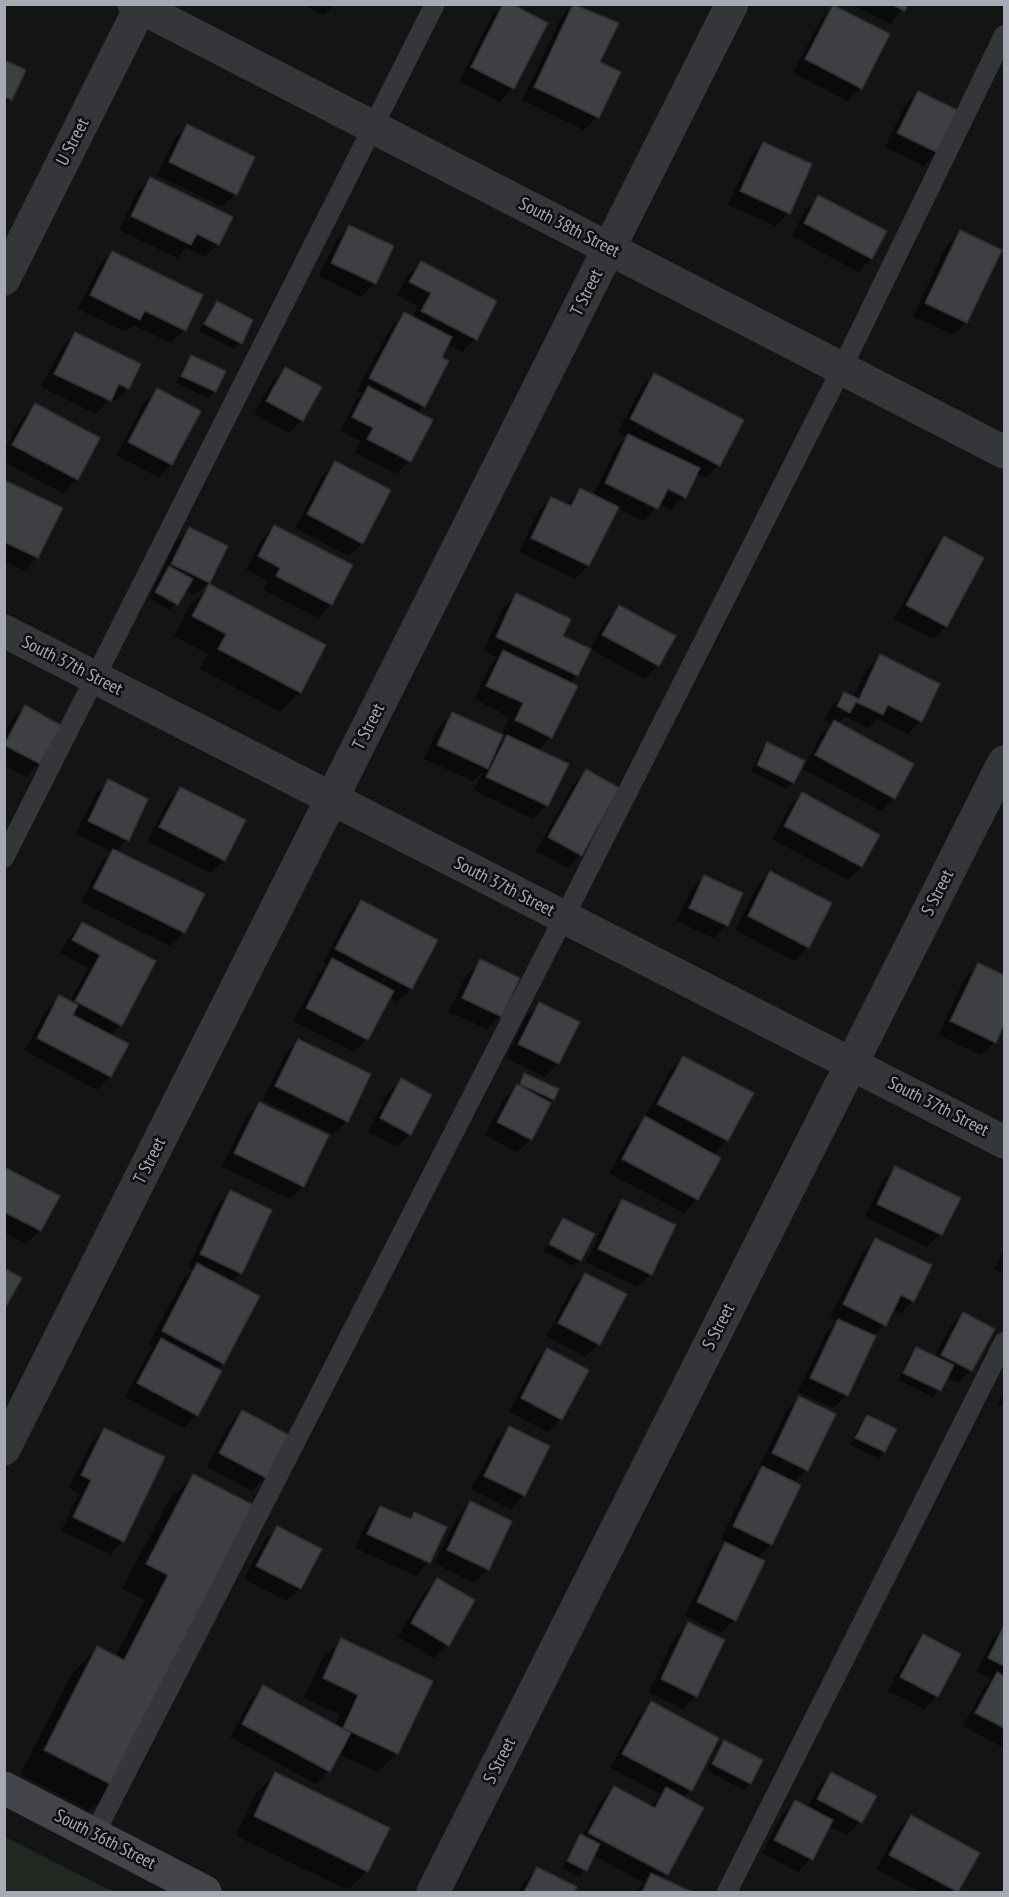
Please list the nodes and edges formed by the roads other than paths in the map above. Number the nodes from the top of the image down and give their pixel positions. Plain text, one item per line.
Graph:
1 (435, 4) edge
2 (732, 4) edge
3 (139, 6) edge
4 (1005, 35) edge
5 (373, 128) junction
6 (610, 249) junction
7 (4, 279) edge
8 (842, 368) junction
9 (1005, 452) edge
10 (4, 631) edge
11 (95, 678) junction
12 (1005, 762) edge
13 (333, 800) junction
14 (4, 858) edge
15 (565, 917) junction
16 (853, 1064) junction
17 (1005, 1142) edge
18 (1005, 1341) edge
19 (4, 1449) edge
20 (4, 1788) edge
21 (94, 1835) junction
22 (205, 1893) edge
23 (433, 1893) edge
24 (727, 1893) edge

1 - 5 lane
2 - 6 street, T Street
3 - 5 street, South 38th Street
3 - 7 street, U Street
4 - 8 lane
5 - 6 street, South 38th Street
5 - 11 lane
6 - 8 street, South 38th Street
6 - 13 street, T Street
8 - 9 street, South 38th Street
8 - 15 lane
10 - 11 street, South 37th Street
11 - 13 street, South 37th Street
11 - 14 lane
12 - 16 street, S Street
13 - 15 street, South 37th Street
13 - 19 street, T Street
15 - 16 street, South 37th Street
15 - 21 lane
16 - 17 street, South 37th Street
16 - 23 street, S Street
18 - 24 lane
20 - 21 main road, South 36th Street
21 - 22 main road, South 36th Street

